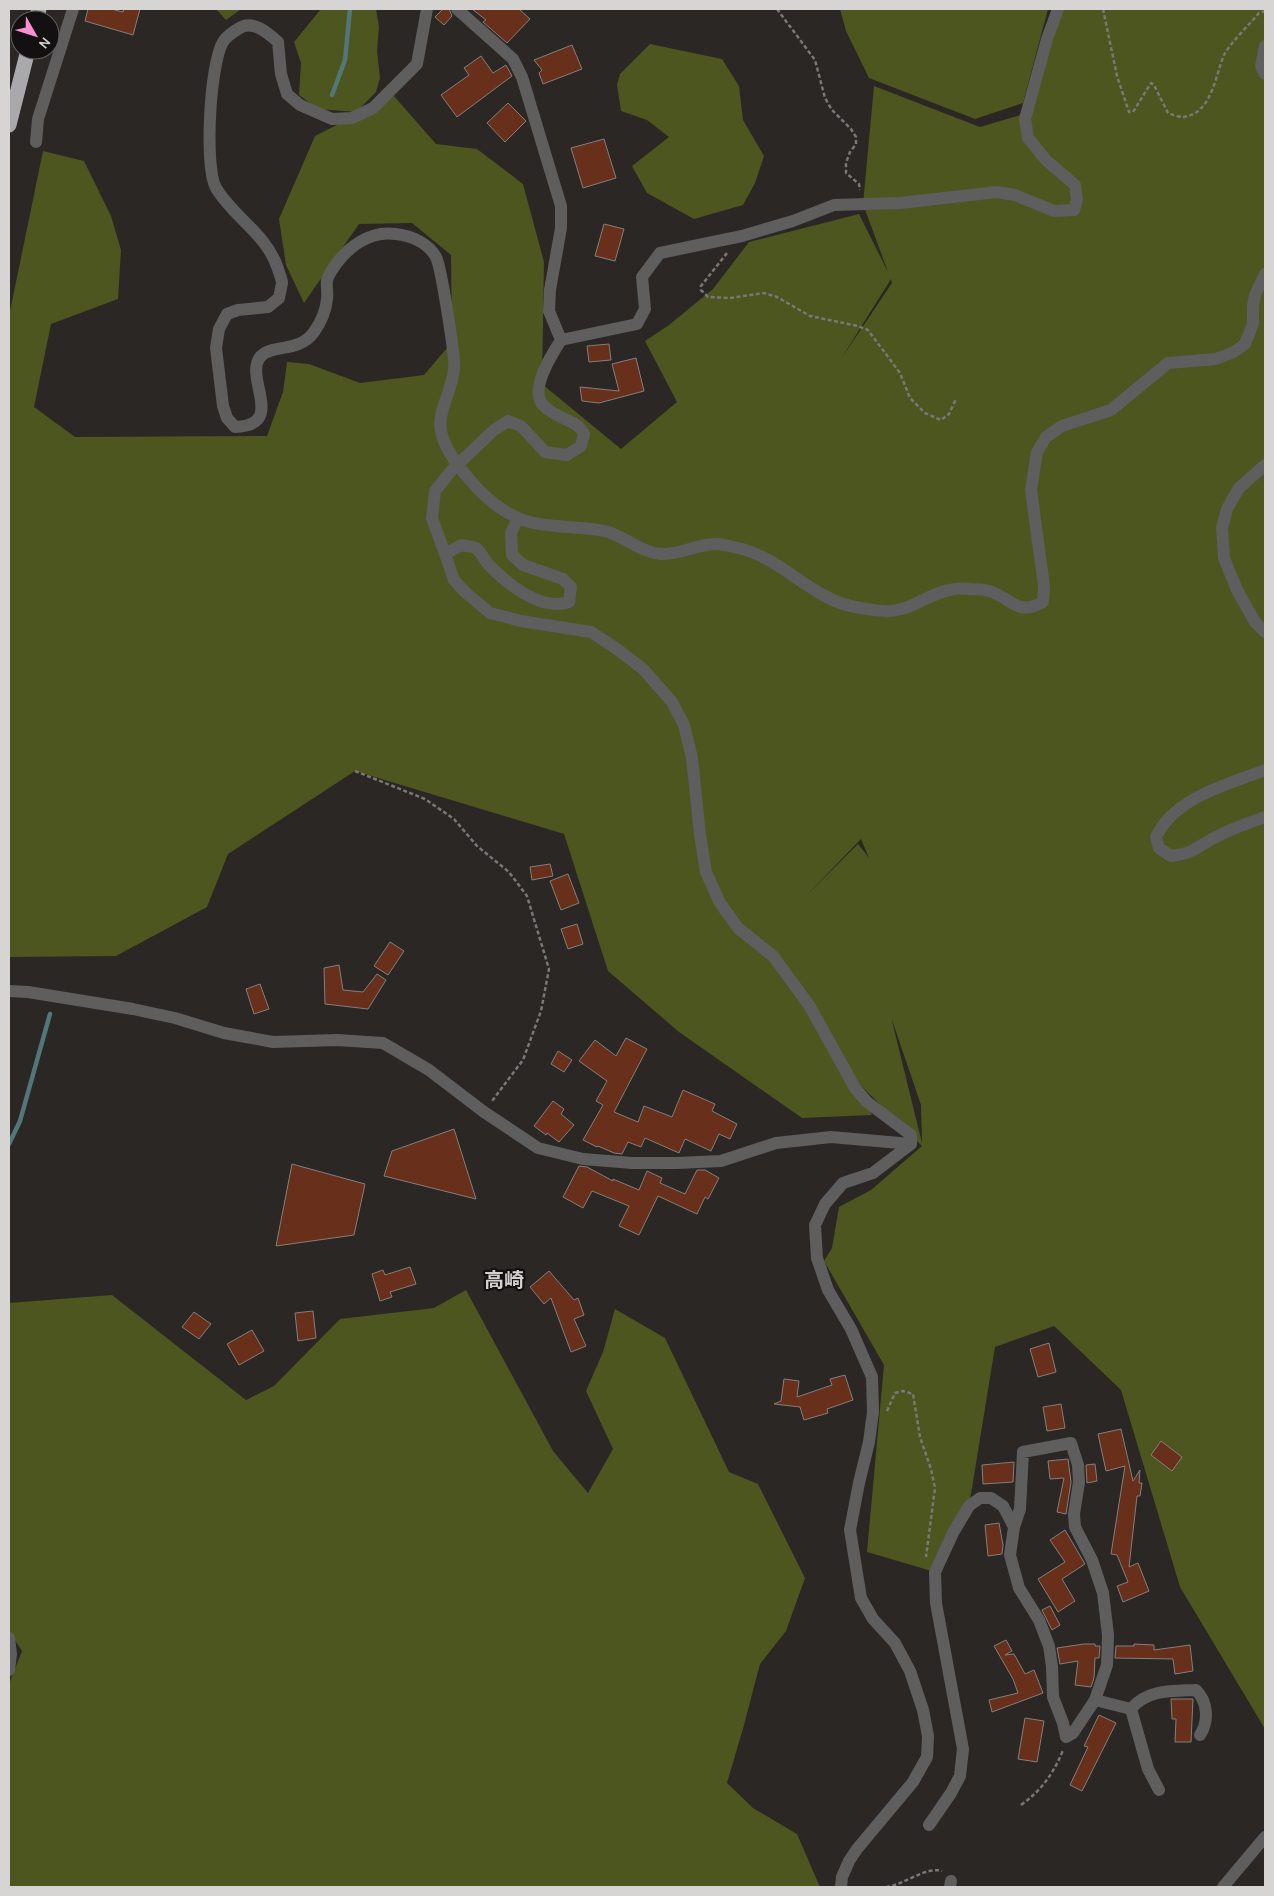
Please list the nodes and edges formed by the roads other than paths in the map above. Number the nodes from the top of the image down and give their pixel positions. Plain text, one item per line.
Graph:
1 (73, 9) edge
2 (427, 9) edge
3 (457, 9) edge
4 (1058, 9) edge
5 (1265, 46) edge
6 (25, 60) edge
7 (1265, 74) edge
8 (9, 125) edge
9 (36, 142) dead end
10 (1265, 274) edge
11 (561, 340) junction
12 (1265, 465) edge
13 (518, 518) junction
14 (446, 554) junction
15 (1265, 632) edge
16 (1265, 770) edge
17 (1265, 817) edge
18 (9, 991) edge
19 (910, 1144) junction
20 (1014, 1527) junction
21 (9, 1638) edge
22 (9, 1670) edge
23 (1095, 1700) junction
24 (1131, 1709) junction
25 (1200, 1735) dead end
26 (1159, 1790) dead end
27 (929, 1825) dead end
28 (1265, 1837) edge
29 (841, 1887) edge
30 (1223, 1887) edge

1 - 9 street
2 - 13 street
3 - 11 street
4 - 11 street
5 - 7 street
6 - 8 highway
10 - 13 street
11 - 14 street
12 - 15 street
13 - 14 street
14 - 19 street
16 - 17 street
18 - 19 street
19 - 29 street
20 - 23 street
20 - 23 street
20 - 27 street
21 - 22 street
23 - 24 street
24 - 25 street
24 - 26 street
28 - 30 street

